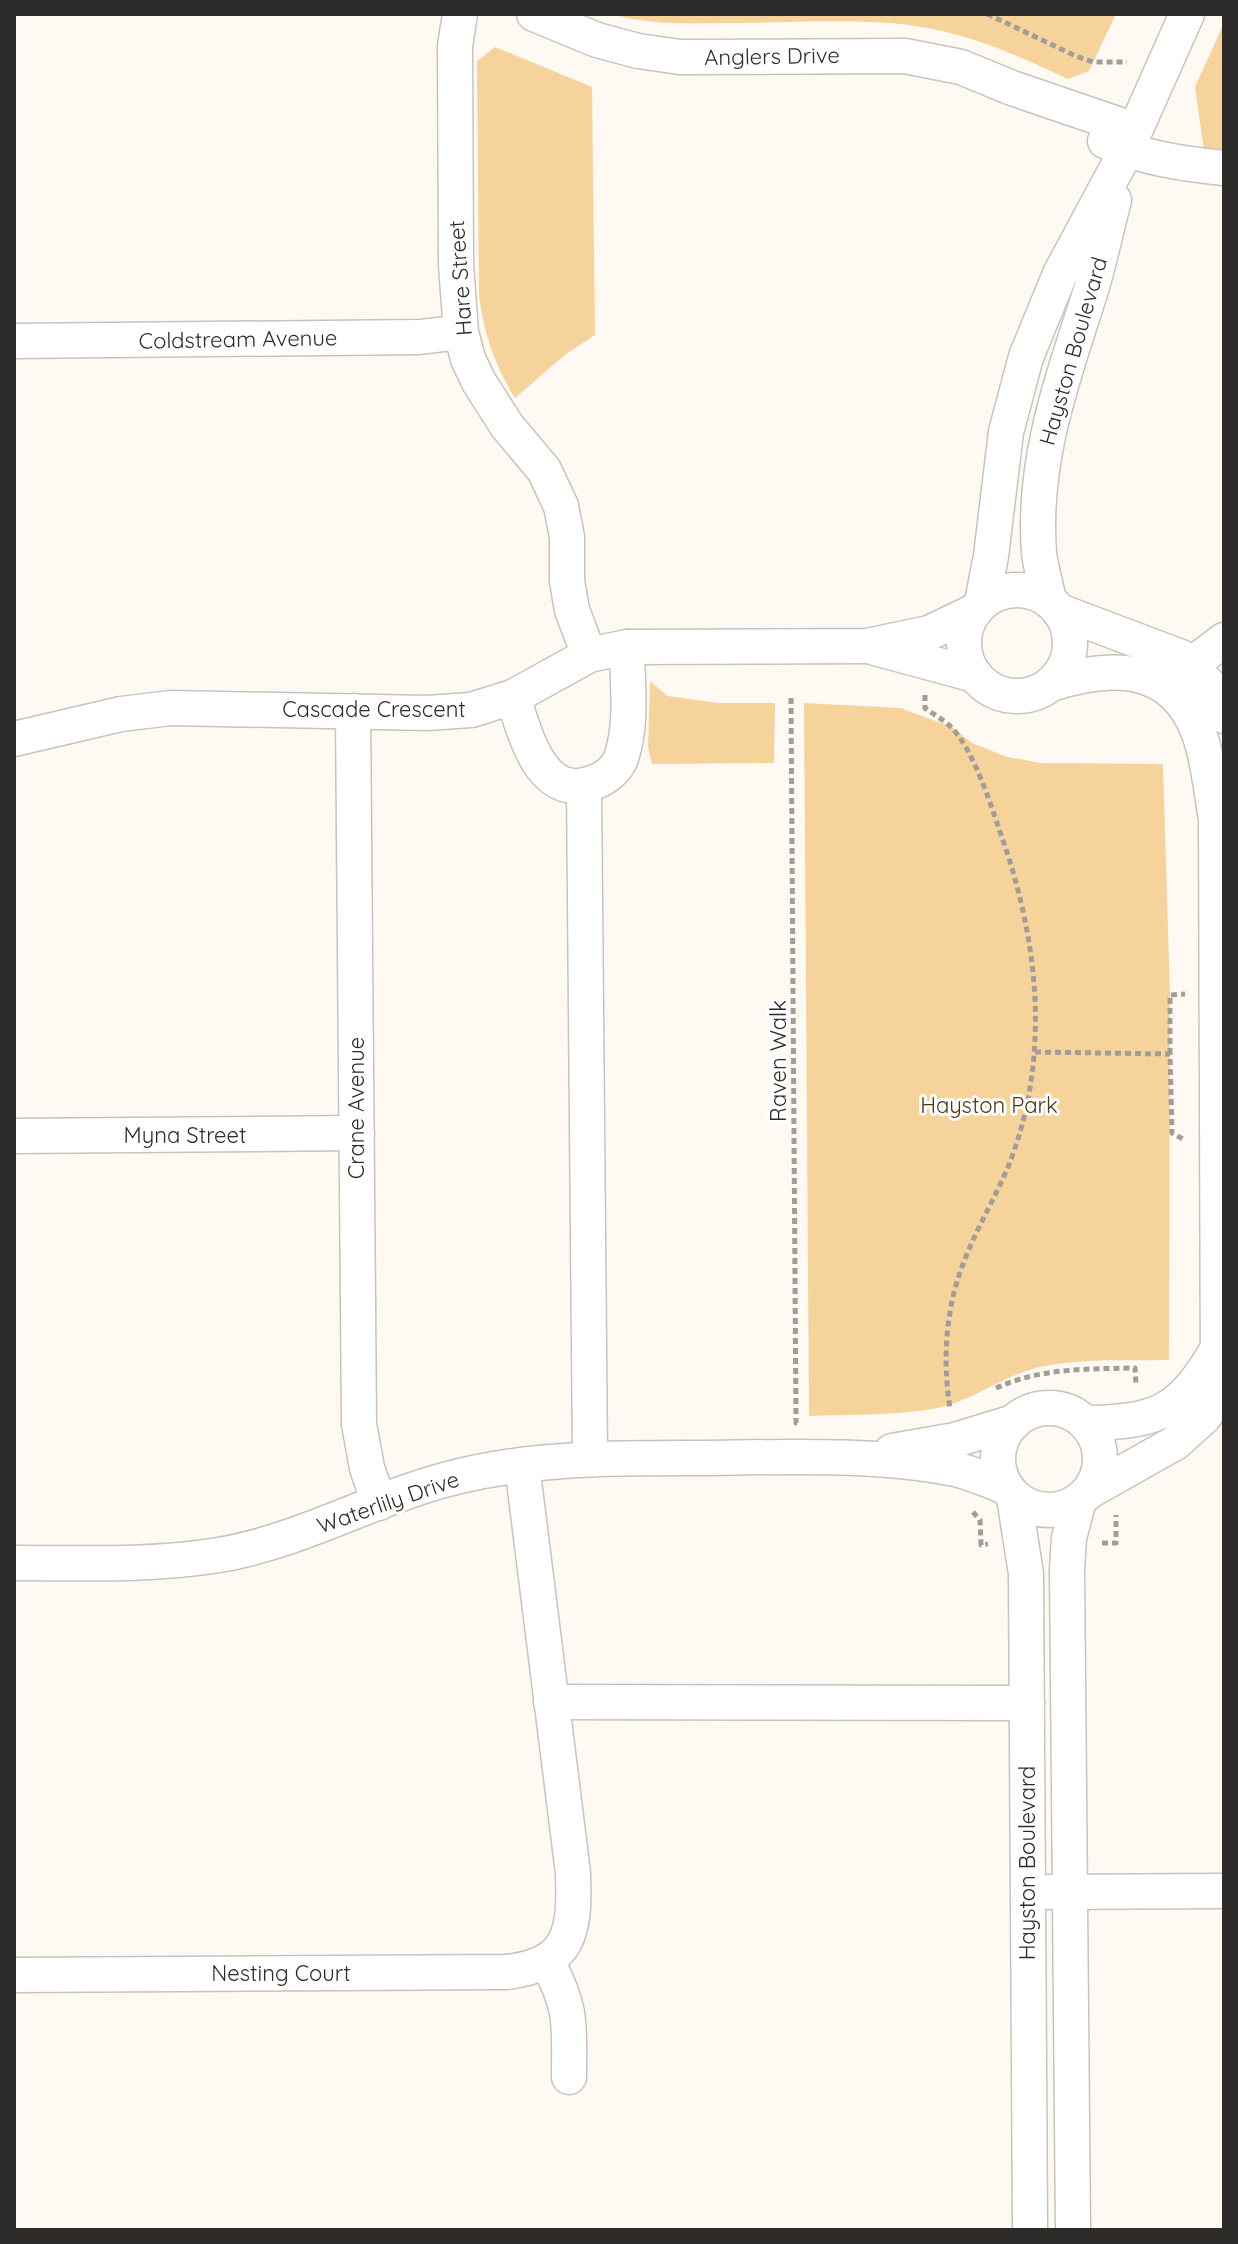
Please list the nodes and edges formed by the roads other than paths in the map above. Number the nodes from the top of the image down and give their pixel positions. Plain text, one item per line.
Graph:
1 (460, 14) edge
2 (534, 14) edge
3 (1187, 14) edge
4 (1131, 140) junction
5 (1224, 168) edge
6 (461, 332) junction
7 (14, 341) edge
8 (1054, 606) junction
9 (978, 607) junction
10 (1224, 640) edge
11 (867, 646) junction
12 (627, 647) junction
13 (589, 655) junction
14 (975, 675) junction
15 (1051, 684) junction
16 (1212, 686) edge
17 (513, 697) junction
18 (1178, 698) junction
19 (353, 711) junction
20 (14, 739) edge
21 (1224, 769) edge
22 (584, 786) junction
23 (1216, 819) junction
24 (1221, 1068) edge
25 (357, 1133) junction
26 (14, 1136) edge
27 (1205, 1414) edge
28 (1014, 1422) junction
29 (1085, 1423) junction
30 (956, 1455) junction
31 (590, 1459) junction
32 (522, 1465) junction
33 (1010, 1492) junction
34 (1084, 1496) junction
35 (379, 1503) junction
36 (14, 1563) edge
37 (551, 1702) junction
38 (1027, 1703) junction
39 (1224, 1891) edge
40 (1070, 1892) junction
41 (1027, 1893) junction
42 (547, 1962) junction
43 (14, 1975) edge
44 (569, 2077) dead end
45 (1030, 2230) edge
46 (1073, 2230) edge

1 - 6 street, Hare Street
2 - 4 street, Anglers Drive
3 - 4 street, Hayston Boulevard
4 - 5 street, Anglers Drive
4 - 8 street, Hayston Boulevard
4 - 9 street, Hayston Boulevard
6 - 7 street, Coldstream Avenue
6 - 13 street, Hare Street
8 - 9 street
8 - 15 street
8 - 16 street
9 - 11 street, Cascade Crescent
9 - 14 street
10 - 16 street
11 - 12 street, Cascade Crescent
11 - 14 street, Cascade Crescent
12 - 13 street, Cascade Crescent
12 - 22 street
13 - 17 street, Cascade Crescent
14 - 15 street
15 - 18 street
16 - 18 street
17 - 19 street, Cascade Crescent
17 - 22 street
18 - 23 street
19 - 20 street, Cascade Crescent
19 - 25 street, Crane Avenue
21 - 23 street
22 - 31 street
23 - 24 street
24 - 27 street
25 - 26 street, Myna Street
25 - 35 street, Crane Avenue
27 - 29 street
27 - 34 street
28 - 29 street
28 - 30 street, Waterlily Drive
28 - 33 street
29 - 34 street
30 - 31 street, Waterlily Drive
30 - 33 street, Waterlily Drive
31 - 32 street, Waterlily Drive
32 - 35 street, Waterlily Drive
32 - 37 street
33 - 34 street
33 - 38 street, Hayston Boulevard
34 - 40 street, Hayston Boulevard
35 - 36 street, Waterlily Drive
37 - 38 street
37 - 42 street
38 - 41 street, Hayston Boulevard
39 - 40 street
40 - 41 street
40 - 46 street, Hayston Boulevard
41 - 45 street, Hayston Boulevard
42 - 43 street, Nesting Court
42 - 44 street

